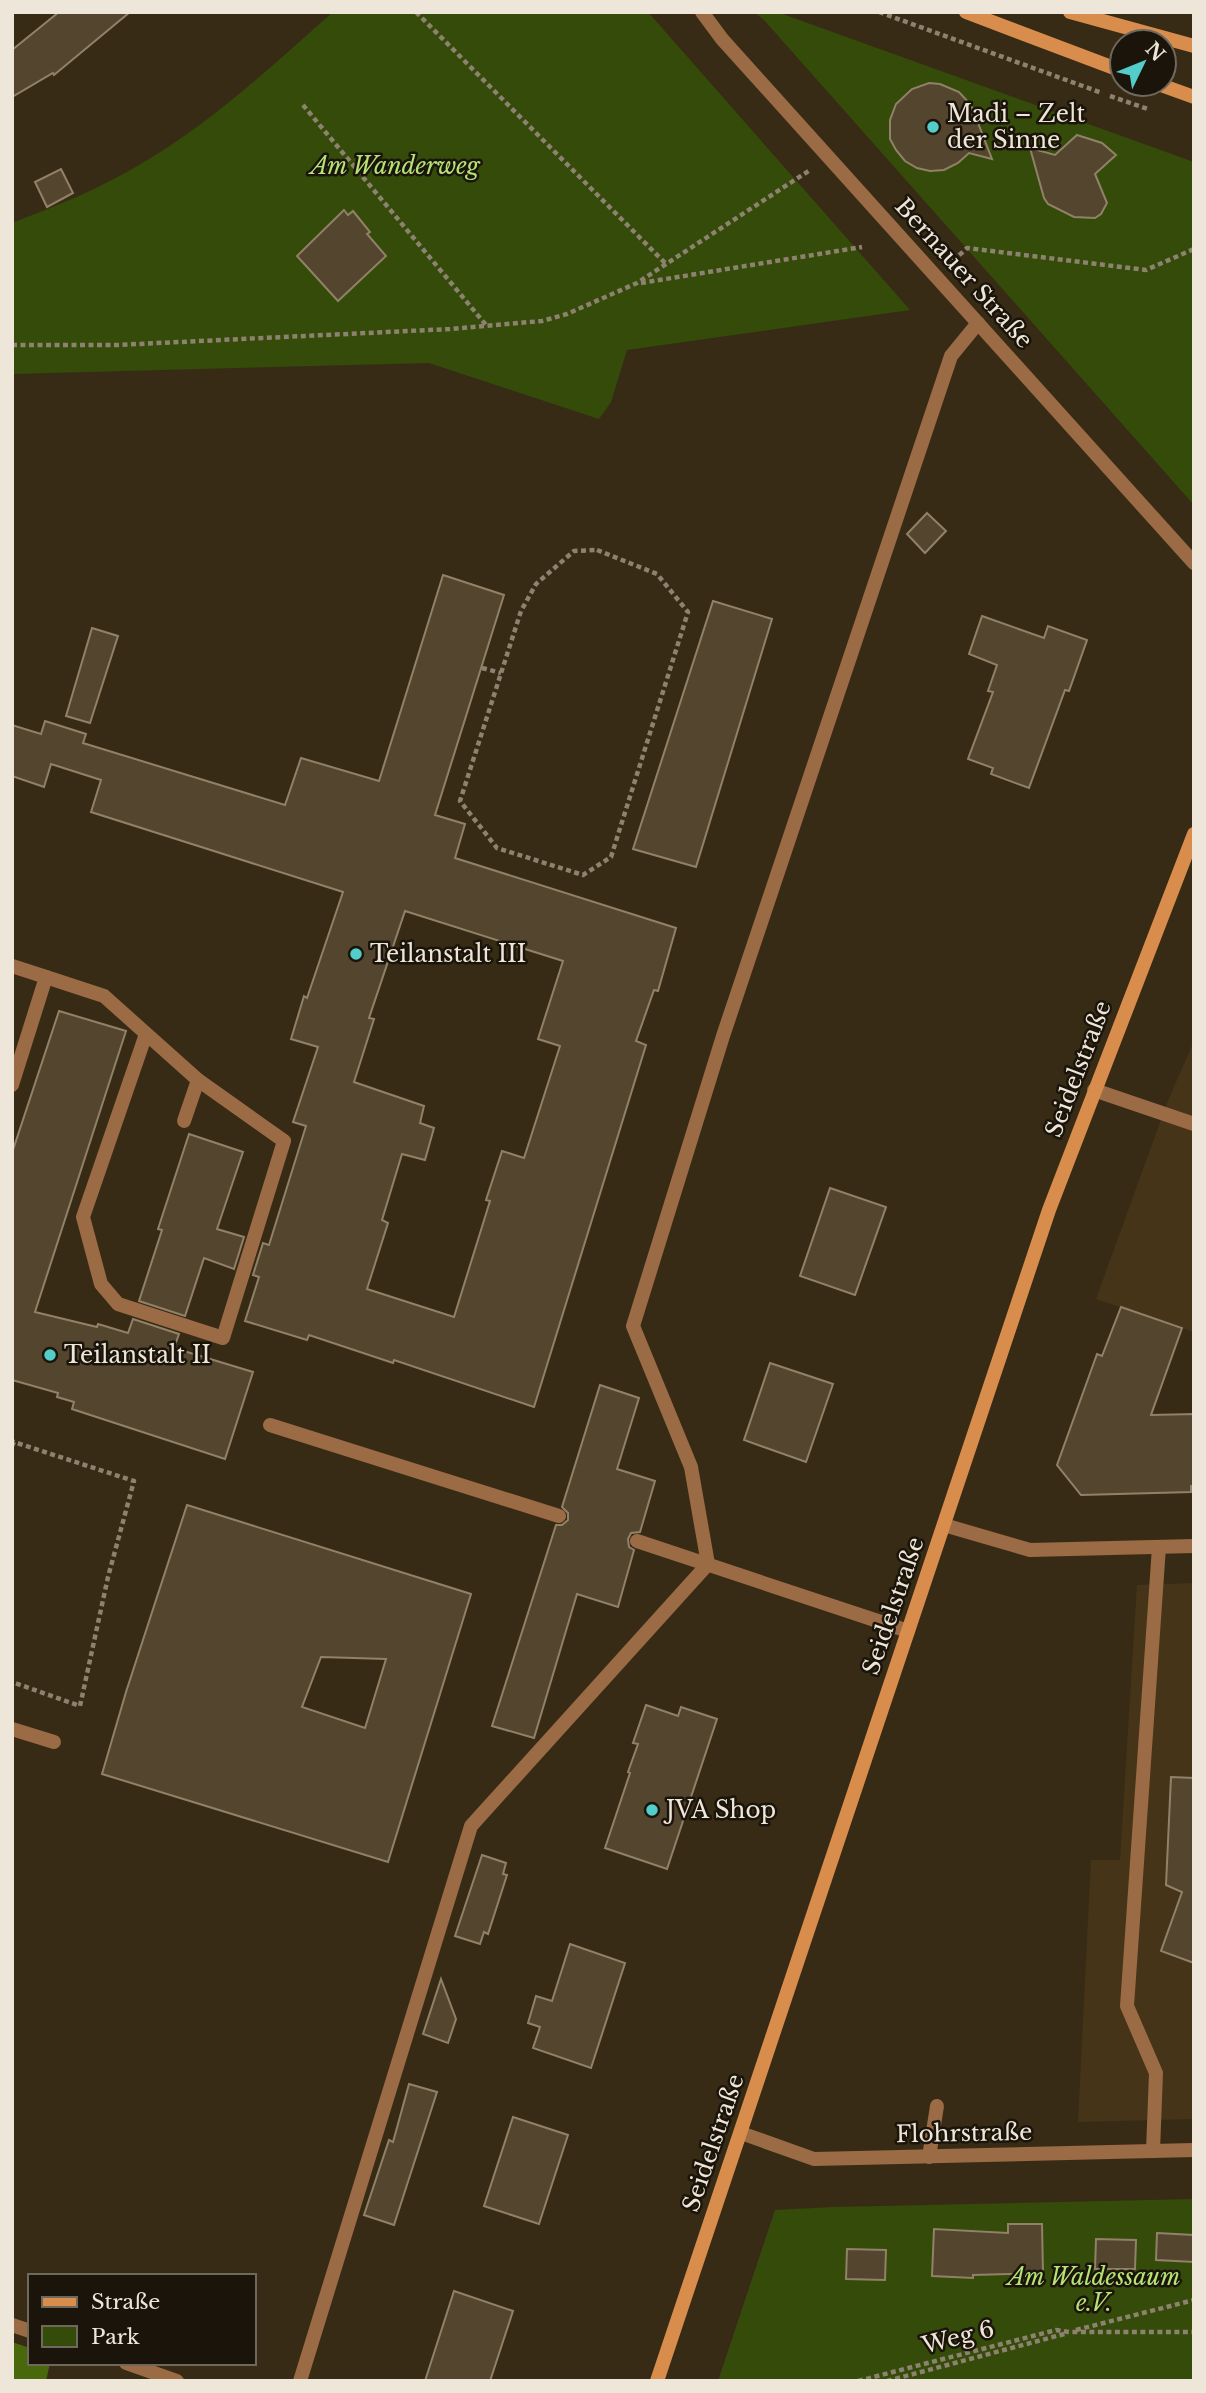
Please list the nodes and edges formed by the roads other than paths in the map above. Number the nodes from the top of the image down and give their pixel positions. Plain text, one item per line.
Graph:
1 (702, 12) edge
2 (966, 12) edge
3 (1070, 12) edge
4 (1194, 46) edge
5 (1108, 66) edge
6 (978, 323) junction
7 (1194, 563) edge
8 (1194, 834) edge
9 (1192, 849) edge
10 (12, 967) edge
11 (46, 977) junction
12 (146, 1034) junction
13 (198, 1080) junction
14 (12, 1085) edge
15 (1094, 1090) junction
16 (184, 1121) dead end
17 (1194, 1124) edge
18 (270, 1425) dead end
19 (559, 1516) dead end
20 (944, 1525) junction
21 (637, 1541) dead end
22 (1194, 1546) edge
23 (1159, 1547) junction
24 (708, 1564) junction
25 (908, 1631) junction
26 (12, 1728) edge
27 (54, 1742) dead end
28 (937, 2106) dead end
29 (741, 2133) junction
30 (1194, 2150) edge
31 (1153, 2151) junction
32 (929, 2157) junction
33 (131, 2365) edge
34 (177, 2381) edge
35 (300, 2381) edge
36 (657, 2381) edge

1 - 6 street, Bernauer Straße
2 - 5 main road
3 - 4 main road
6 - 7 street, Bernauer Straße
6 - 24 street
8 - 9 main road, Seidelstraße
9 - 15 main road, Seidelstraße
10 - 11 street
11 - 12 street
11 - 14 street
12 - 13 street
12 - 13 street
13 - 16 street
15 - 17 street
15 - 20 main road, Seidelstraße
18 - 19 street
20 - 23 street
20 - 25 main road, Seidelstraße
21 - 24 street
22 - 23 street
23 - 31 street
24 - 25 street
24 - 35 street
25 - 29 main road, Seidelstraße
26 - 27 street
28 - 32 street
29 - 32 street, Flohrstraße
29 - 36 main road, Seidelstraße
30 - 31 street, Flohrstraße
31 - 32 street, Flohrstraße
33 - 34 street

